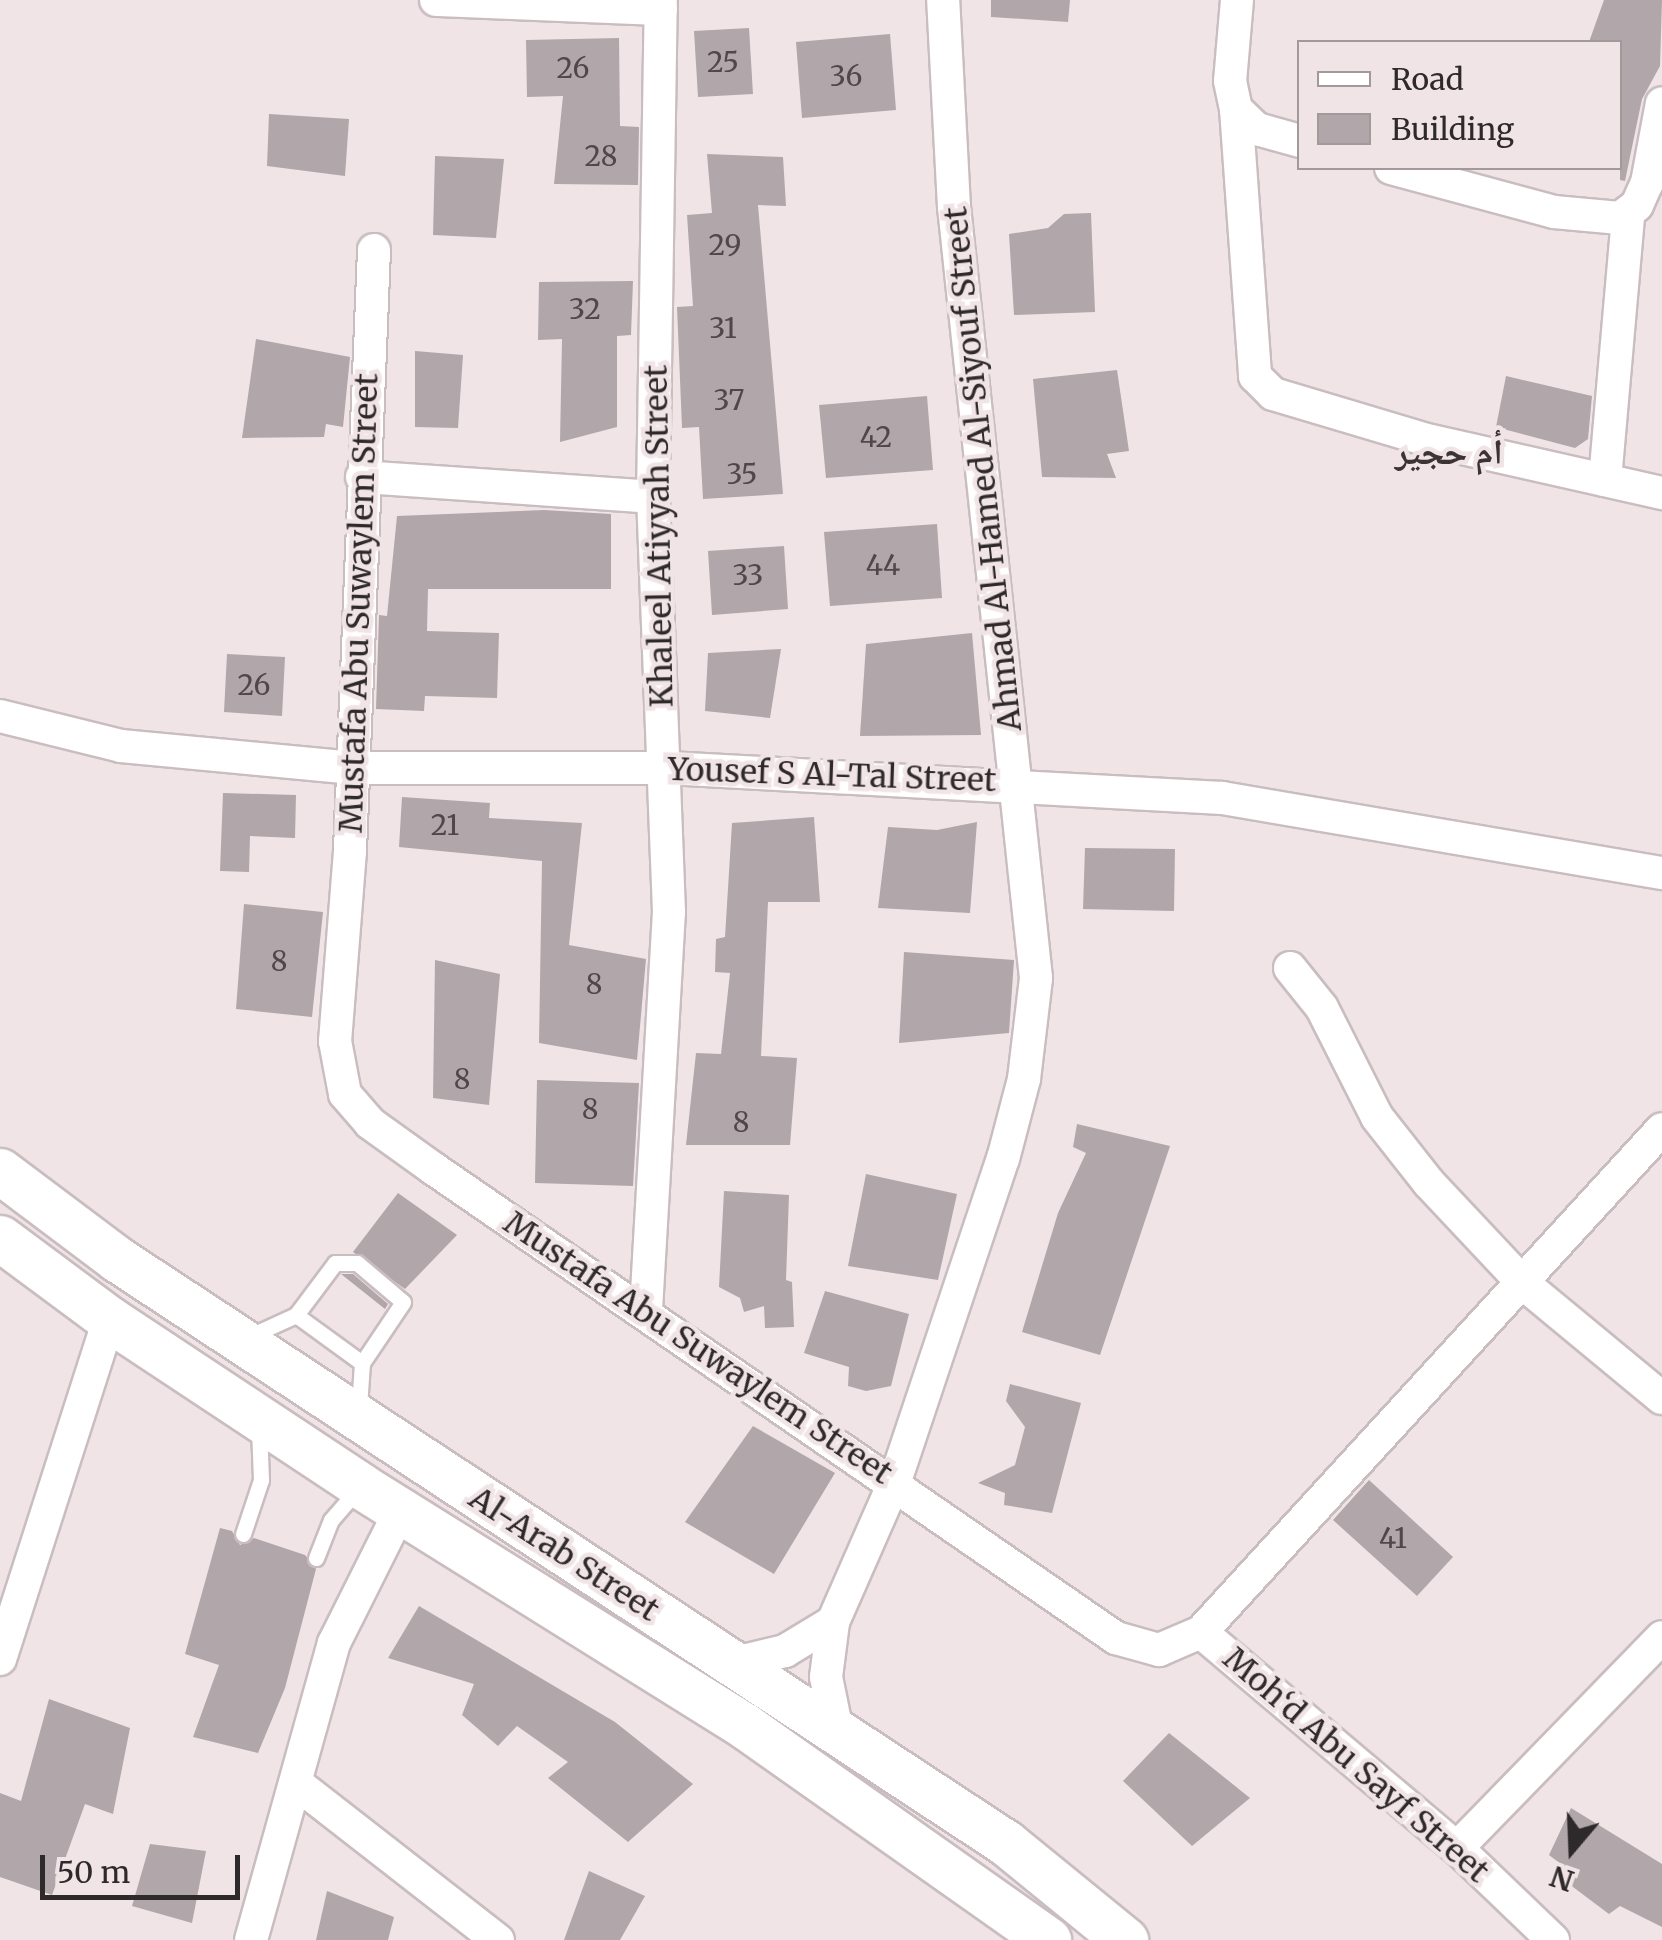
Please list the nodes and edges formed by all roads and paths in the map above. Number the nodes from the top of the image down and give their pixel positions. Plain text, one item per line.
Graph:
1 (436, 0) edge
2 (943, 0) edge
3 (1237, 0) edge
4 (661, 4) edge
5 (1662, 103) edge
6 (1236, 109) junction
7 (1297, 140) edge
8 (1398, 170) edge
9 (1628, 215) junction
10 (374, 250) dead end
11 (362, 477) junction
12 (1605, 480) junction
13 (1662, 493) edge
14 (653, 497) junction
15 (0, 716) edge
16 (354, 768) junction
17 (668, 768) junction
18 (1019, 783) junction
19 (1662, 873) edge
20 (1290, 968) dead end
21 (1662, 1130) edge
22 (0, 1171) edge
23 (0, 1238) edge
24 (1524, 1284) junction
25 (646, 1310) junction
26 (296, 1315) junction
27 (109, 1319) junction
28 (234, 1336) junction
29 (362, 1363) junction
30 (1662, 1398) edge
31 (256, 1416) junction
32 (366, 1425) junction
33 (894, 1482) junction
34 (361, 1486) junction
35 (400, 1511) junction
36 (243, 1534) dead end
37 (316, 1558) dead end
38 (832, 1622) junction
39 (1201, 1632) junction
40 (1662, 1638) edge
41 (0, 1659) edge
42 (730, 1664) junction
43 (838, 1731) junction
44 (296, 1784) junction
45 (1457, 1848) junction
46 (251, 1940) edge
47 (498, 1940) edge
48 (1048, 1940) edge
49 (1125, 1940) edge
50 (1553, 1940) edge

1 - 4 street
2 - 18 street, Ahmad Al-Hamed Al-Siyouf Street
3 - 6 street
4 - 14 street, Khaleel Atiyyah Street
5 - 9 street
6 - 7 street
6 - 12 street
8 - 9 street
9 - 12 street
10 - 11 street, Mustafa Abu Suwaylem Street
11 - 14 street
11 - 16 street, Mustafa Abu Suwaylem Street
12 - 13 street
14 - 17 street, Khaleel Atiyyah Street
15 - 16 street, Yousef S Al-Tal Street
16 - 17 street, Yousef S Al-Tal Street
16 - 25 street, Mustafa Abu Suwaylem Street
17 - 18 street, Yousef S Al-Tal Street
17 - 25 street, Khaleel Atiyyah Street
18 - 19 street, Yousef S Al-Tal Street
18 - 33 street, Ahmad Al-Hamed Al-Siyouf Street
20 - 24 street
21 - 24 street, Mustafa Abu Suwaylem Street
22 - 28 main road, Al-Arab Street
23 - 27 main road, Al-Arab Street
24 - 30 street
24 - 39 street, Mustafa Abu Suwaylem Street
25 - 33 street, Mustafa Abu Suwaylem Street
26 - 28 lane
26 - 29 lane
26 - 29 lane
27 - 31 main road, Al-Arab Street
27 - 41 street
28 - 32 main road, Al-Arab Street
29 - 32 lane
31 - 34 main road, Al-Arab Street
31 - 36 lane
32 - 42 main road, Al-Arab Street
33 - 38 street, Ahmad Al-Hamed Al-Siyouf Street
33 - 39 street, Mustafa Abu Suwaylem Street
34 - 35 main road, Al-Arab Street
34 - 37 lane
35 - 44 street
35 - 48 main road, Al-Arab Street
38 - 42 street
38 - 43 street, Ahmad Al-Hamed Al-Siyouf Street
39 - 45 street, Moh‘d Abu Sayf Street
40 - 45 street
42 - 43 main road, Al-Arab Street
43 - 49 main road, Al-Arab Street
44 - 46 street
44 - 47 street
45 - 50 street, Moh‘d Abu Sayf Street

